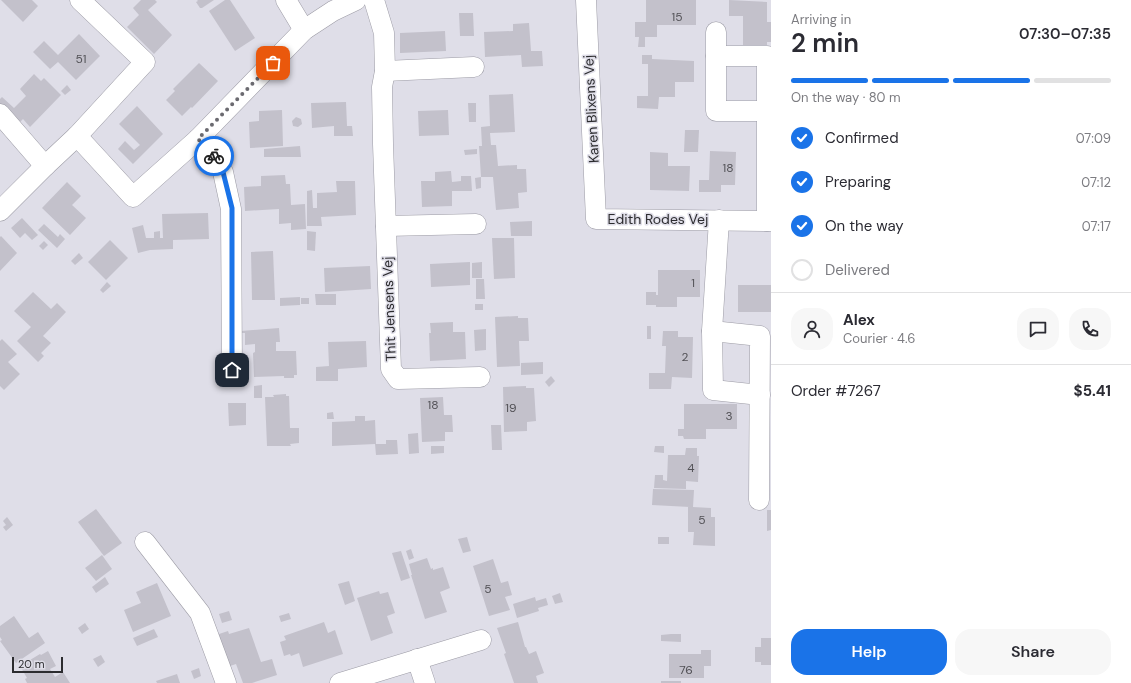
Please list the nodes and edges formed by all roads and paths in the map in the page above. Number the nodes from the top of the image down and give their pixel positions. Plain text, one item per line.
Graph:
1 (80, 0) edge
2 (286, 0) edge
3 (356, 0) edge
4 (374, 0) edge
5 (586, 0) edge
6 (304, 30) junction
7 (716, 32) dead end
8 (716, 56) junction
9 (474, 67) dead end
10 (385, 71) junction
11 (767, 111) junction
12 (0, 114) edge
13 (77, 136) junction
14 (198, 139) junction
15 (45, 166) junction
16 (0, 211) edge
17 (596, 219) joint
18 (720, 220) junction
19 (769, 221) edge
20 (476, 224) dead end
21 (386, 226) junction
22 (712, 331) junction
23 (232, 370) dead end
24 (480, 377) dead end
25 (760, 395) junction
26 (759, 500) dead end
27 (145, 542) dead end
28 (481, 640) dead end
29 (417, 659) junction
30 (226, 683) edge
31 (340, 683) edge
32 (425, 683) edge

1 - 13 street
2 - 6 street
3 - 6 street
4 - 10 street, Thit Jensens Vej
5 - 17 street, Karen Blixens Vej
6 - 14 street
7 - 8 street
8 - 11 street
8 - 11 street, Edith Rodes Vej
9 - 10 street
10 - 21 street, Thit Jensens Vej
11 - 19 street, Edith Rodes Vej
12 - 15 street
13 - 14 street
13 - 15 street
14 - 23 street
15 - 16 street
17 - 18 street, Edith Rodes Vej
18 - 19 street, Edith Rodes Vej
18 - 22 street, Edith Rodes Vej
20 - 21 street
21 - 24 street, Thit Jensens Vej
22 - 25 street, Edith Rodes Vej
22 - 25 street
25 - 26 street
27 - 30 street
28 - 29 street
29 - 31 street
29 - 32 street

